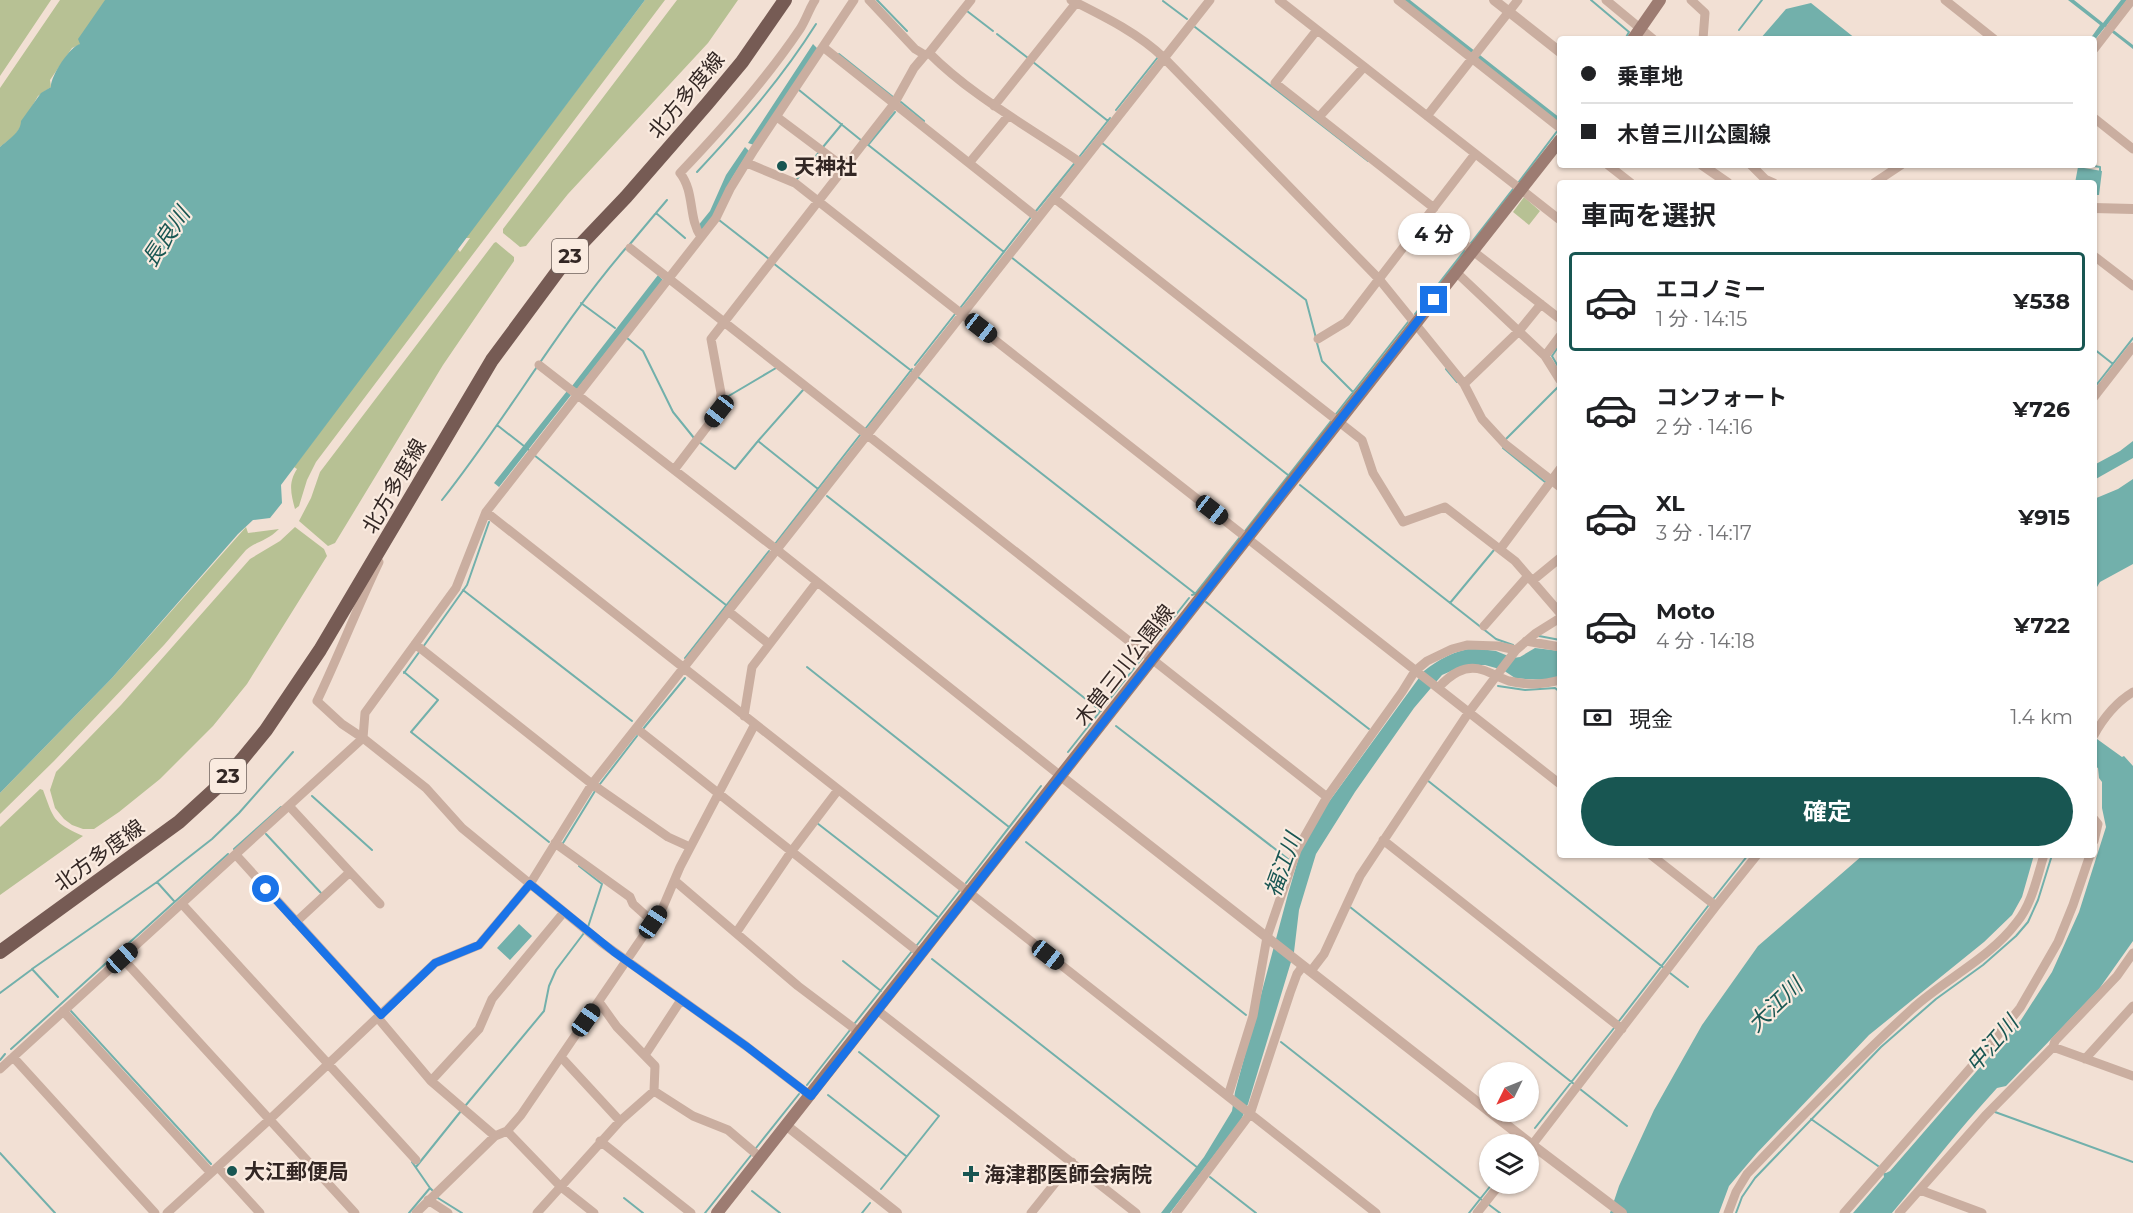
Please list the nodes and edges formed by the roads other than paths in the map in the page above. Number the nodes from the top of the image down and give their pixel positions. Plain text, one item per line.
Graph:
1 (785, 0) edge
2 (815, 0) edge
3 (854, 0) edge
4 (869, 0) edge
5 (971, 0) edge
6 (1210, 0) edge
7 (1279, 0) edge
8 (1398, 0) edge
9 (1494, 0) edge
10 (1518, 0) edge
11 (1606, 0) edge
12 (1660, 0) edge
13 (1691, 0) edge
14 (1945, 0) edge
15 (2132, 0) edge
16 (1073, 1) edge
17 (1509, 12) junction
18 (1640, 28) junction
19 (1317, 30) junction
20 (1635, 36) edge
21 (1649, 36) edge
22 (1703, 36) edge
23 (1990, 36) edge
24 (2097, 45) edge
25 (823, 47) junction
26 (1557, 50) edge
27 (927, 54) junction
28 (1474, 56) junction
29 (1164, 58) junction
30 (1364, 67) junction
31 (894, 104) junction
32 (994, 106) junction
33 (1008, 116) junction
34 (1427, 116) junction
35 (777, 117) junction
36 (1319, 117) junction
37 (2097, 120) edge
38 (1557, 125) edge
39 (1557, 144) edge
40 (2133, 149) edge
41 (1475, 154) junction
42 (970, 162) junction
43 (747, 163) junction
44 (1081, 163) junction
45 (845, 168) junction
46 (1612, 168) edge
47 (1706, 168) edge
48 (1754, 168) edge
49 (1896, 168) edge
50 (1627, 180) edge
51 (1724, 180) edge
52 (1768, 180) edge
53 (1878, 180) edge
54 (1521, 190) junction
55 (1054, 198) junction
56 (819, 201) junction
57 (2097, 208) edge
58 (2133, 209) edge
59 (1431, 212) junction
60 (1038, 218) junction
61 (1557, 218) edge
62 (701, 237) junction
63 (630, 248) dead end
64 (1472, 251) junction
65 (2097, 258) edge
66 (1456, 272) junction
67 (668, 278) junction
68 (1379, 279) junction
69 (2133, 286) edge
70 (1541, 304) junction
71 (963, 314) junction
72 (1557, 317) edge
73 (723, 322) junction
74 (1416, 323) junction
75 (1519, 331) junction
76 (1318, 339) dead end
77 (1557, 340) edge
78 (2133, 347) edge
79 (1545, 356) junction
80 (539, 365) dead end
81 (1557, 375) edge
82 (1464, 384) junction
83 (577, 393) junction
84 (2097, 393) edge
85 (1338, 421) junction
86 (867, 435) junction
87 (674, 470) junction
88 (1557, 473) edge
89 (1551, 480) junction
90 (1557, 485) edge
91 (486, 512) junction
92 (388, 537) junction
93 (1247, 537) junction
94 (1501, 548) junction
95 (776, 549) junction
96 (1557, 560) edge
97 (1530, 578) junction
98 (817, 582) junction
99 (1557, 610) edge
100 (728, 611) junction
101 (1557, 620) edge
102 (1484, 626) dead end
103 (1526, 641) junction
104 (770, 644) junction
105 (1557, 646) edge
106 (419, 647) junction
107 (1516, 651) junction
108 (1153, 659) junction
109 (684, 667) junction
110 (1416, 671) junction
111 (1496, 675) junction
112 (1557, 680) edge
113 (1436, 687) junction
114 (2133, 692) edge
115 (1469, 712) junction
116 (744, 716) junction
117 (755, 724) junction
118 (636, 728) junction
119 (2097, 730) edge
120 (363, 738) junction
121 (1062, 777) junction
122 (1557, 782) edge
123 (592, 784) junction
124 (838, 790) junction
125 (718, 794) junction
126 (1327, 797) junction
127 (290, 807) junction
128 (1383, 840) junction
129 (555, 843) junction
130 (690, 847) junction
131 (791, 852) junction
132 (236, 855) junction
133 (1655, 858) edge
134 (1755, 858) edge
135 (2043, 858) edge
136 (2089, 858) edge
137 (350, 872) junction
138 (675, 881) junction
139 (530, 884) junction
140 (969, 893) junction
141 (182, 904) junction
142 (380, 904) dead end
143 (1716, 906) junction
144 (564, 912) junction
145 (296, 922) junction
146 (653, 922) junction
147 (736, 933) junction
148 (1269, 938) junction
149 (0, 952) edge
150 (2133, 953) edge
151 (921, 954) junction
152 (122, 958) junction
153 (626, 962) junction
154 (1303, 965) junction
155 (681, 1000) junction
156 (599, 1002) junction
157 (2133, 1006) edge
158 (877, 1010) junction
159 (63, 1011) junction
160 (379, 1016) junction
161 (1622, 1029) junction
162 (860, 1032) junction
163 (2053, 1047) junction
164 (645, 1055) junction
165 (13, 1057) junction
166 (561, 1057) junction
167 (2085, 1059) junction
168 (328, 1064) junction
169 (0, 1069) edge
170 (2133, 1076) edge
171 (431, 1081) junction
172 (654, 1091) junction
173 (811, 1096) junction
174 (1229, 1097) junction
175 (1248, 1112) junction
176 (269, 1120) junction
177 (620, 1121) junction
178 (786, 1126) junction
179 (507, 1131) junction
180 (1516, 1134) edge
181 (1539, 1134) edge
182 (495, 1136) junction
183 (600, 1141) junction
184 (1539, 1152) edge
185 (761, 1158) junction
186 (416, 1160) dead end
187 (1072, 1162) junction
188 (214, 1170) junction
189 (560, 1186) junction
190 (1920, 1190) junction
191 (1492, 1194) edge
192 (428, 1200) junction
193 (175, 1205) junction
194 (155, 1213) edge
195 (166, 1213) edge
196 (182, 1213) edge
197 (260, 1213) edge
198 (355, 1213) edge
199 (416, 1213) edge
200 (448, 1213) edge
201 (537, 1213) edge
202 (594, 1213) edge
203 (691, 1213) edge
204 (717, 1213) edge
205 (897, 1213) edge
206 (1031, 1213) edge
207 (1136, 1213) edge
208 (1176, 1213) edge
209 (1376, 1213) edge
210 (1477, 1213) edge
211 (1622, 1213) edge
212 (1728, 1213) edge
213 (1844, 1213) edge
214 (1899, 1213) edge
215 (1982, 1213) edge

1 - 92 main road, 北方多度線 / 23
2 - 62 street
3 - 25 street
4 - 27 street
5 - 27 street
6 - 29 street
7 - 19 street
8 - 28 street
9 - 17 street
10 - 17 street
11 - 18 street
12 - 18 main road
13 - 22 street
14 - 23 street
15 - 24 street
16 - 29 street
16 - 32 street
17 - 26 street
17 - 28 street
18 - 20 main road
18 - 21 street
19 - 30 street
19 - 36 street
25 - 31 street
25 - 35 street
27 - 31 street
27 - 32 street
28 - 34 street
28 - 38 street
29 - 44 street
29 - 68 street
30 - 34 street
30 - 36 street
31 - 42 street
31 - 45 street
32 - 33 street
33 - 42 street
33 - 44 street
34 - 41 street
35 - 43 street
35 - 45 street
36 - 59 street
37 - 40 street
39 - 54 main road, 木曽三川公園線
41 - 54 street
41 - 59 street
42 - 60 street
43 - 56 street
43 - 62 street
44 - 55 street
45 - 56 street
46 - 50 street
47 - 51 street
48 - 52 street
49 - 53 street
54 - 61 street
54 - 64 main road, 木曽三川公園線
55 - 60 street
55 - 85 street
56 - 71 street
56 - 73 street
57 - 58 street
59 - 64 street
59 - 68 street
60 - 71 street
62 - 67 street
63 - 67 street
64 - 66 main road, 木曽三川公園線
64 - 70 street
65 - 69 street
66 - 74 main road, 木曽三川公園線
66 - 75 street
67 - 73 street
67 - 83 street
68 - 74 street
68 - 76 street
70 - 72 street
70 - 75 street
71 - 86 street
71 - 93 street
73 - 86 street
73 - 87 street
74 - 82 street
74 - 85 main road, 木曽三川公園線
75 - 79 street
75 - 82 street
77 - 79 street
78 - 84 street
79 - 81 street
80 - 83 street
82 - 89 street
83 - 87 street
83 - 91 street
85 - 93 main road, 木曽三川公園線
85 - 94 street
86 - 95 street
86 - 108 street
87 - 95 street
88 - 89 street
89 - 90 street
89 - 94 street
91 - 106 street
91 - 109 street
92 - 120 street
92 - 149 main road, 北方多度線 / 23
93 - 108 main road, 木曽三川公園線
93 - 110 street
94 - 97 street
95 - 98 street
95 - 100 street
96 - 97 street
97 - 99 street
97 - 102 street
98 - 104 street
98 - 121 street
100 - 104 street
100 - 109 street
101 - 103 street
103 - 105 street
103 - 107 street
104 - 116 street
106 - 120 street
106 - 123 street
107 - 110 street
107 - 111 street
108 - 121 main road, 木曽三川公園線
108 - 126 street
109 - 116 street
109 - 118 street
110 - 113 street
110 - 126 street
111 - 112 street
111 - 113 street
111 - 115 street
113 - 115 street
114 - 119 street
115 - 122 street
115 - 128 street
116 - 117 street
117 - 124 street
117 - 125 street
118 - 123 street
118 - 125 street
120 - 127 street
120 - 139 street
121 - 140 main road, 木曽三川公園線
121 - 148 street
123 - 129 street
123 - 130 street
124 - 131 street
124 - 140 street
125 - 130 street
125 - 131 street
126 - 148 street
127 - 132 street
127 - 137 street
128 - 154 street
128 - 161 street
129 - 139 street
129 - 146 street
130 - 138 street
131 - 147 street
131 - 151 street
132 - 141 street
132 - 145 street
133 - 143 street
134 - 143 street
135 - 212 street
136 - 213 street
137 - 142 street
137 - 145 street
138 - 146 street
138 - 147 street
139 - 144 street
139 - 160 street
140 - 151 main road, 木曽三川公園線
140 - 174 street
141 - 152 street
141 - 168 street
143 - 161 street
144 - 153 street
144 - 171 street
145 - 160 street
146 - 153 street
147 - 162 street
148 - 154 street
148 - 174 street
150 - 163 street
151 - 158 main road, 木曽三川公園線
152 - 159 street
152 - 176 street
153 - 155 street
153 - 156 street
154 - 175 street
154 - 180 street
155 - 164 street
155 - 173 street
156 - 164 street
156 - 166 street
157 - 167 street
158 - 162 main road, 木曽三川公園線
158 - 187 street
159 - 165 street
159 - 188 street
160 - 168 street
160 - 171 street
161 - 181 street
162 - 173 main road, 木曽三川公園線
163 - 167 street
163 - 190 street
164 - 172 street
165 - 169 street
165 - 194 street
166 - 177 street
166 - 179 street
167 - 170 street
168 - 176 street
168 - 186 street
171 - 182 street
172 - 177 street
172 - 185 street
173 - 178 main road, 木曽三川公園線
174 - 175 street
175 - 208 street
175 - 209 street
176 - 188 street
176 - 198 street
177 - 183 street
178 - 185 main road, 木曽三川公園線
178 - 205 street
179 - 182 street
179 - 189 street
182 - 192 street
183 - 189 street
183 - 203 street
184 - 211 street
185 - 204 main road, 木曽三川公園線
187 - 206 street
187 - 207 street
188 - 193 street
188 - 197 street
189 - 201 street
189 - 202 street
190 - 214 street
190 - 215 street
191 - 210 street
192 - 199 street
192 - 200 street
193 - 195 street
193 - 196 street

